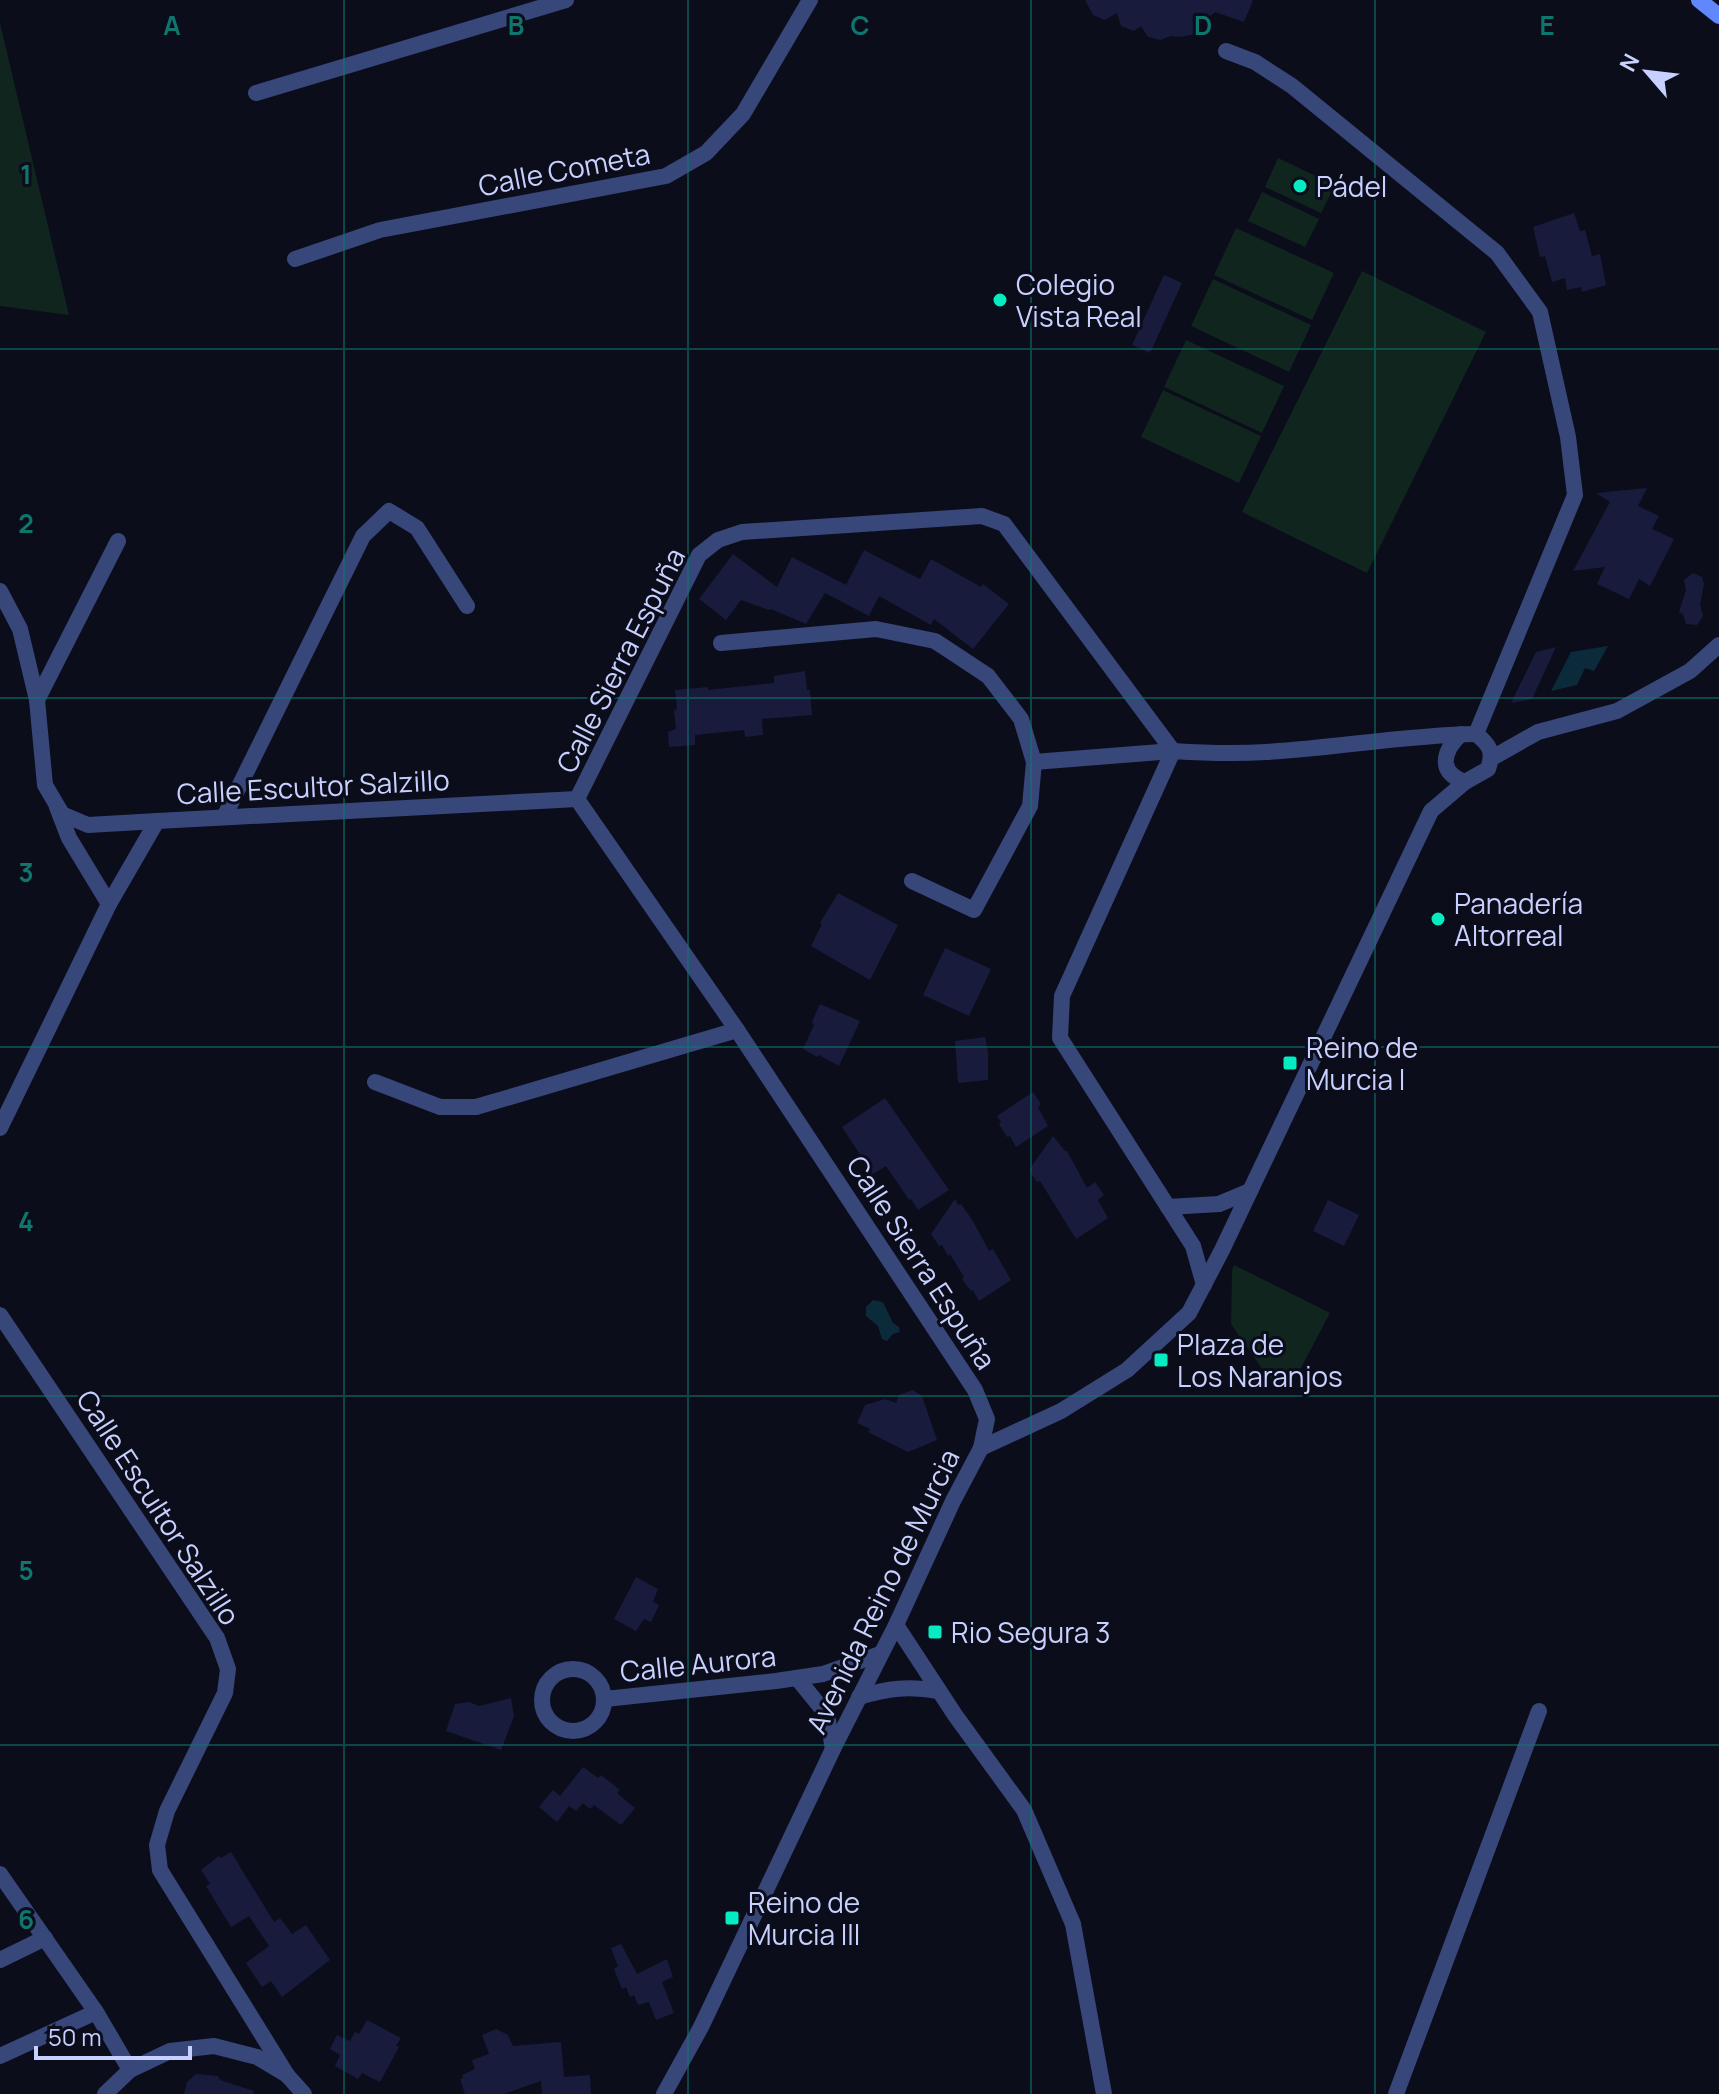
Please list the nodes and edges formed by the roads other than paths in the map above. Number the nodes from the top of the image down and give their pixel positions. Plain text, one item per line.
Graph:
1 (566, 0) edge
2 (810, 0) edge
3 (1699, 0) edge
4 (1719, 16) edge
5 (1226, 51) dead end
6 (256, 93) dead end
7 (295, 259) dead end
8 (118, 541) dead end
9 (0, 591) edge
10 (467, 606) dead end
11 (721, 643) dead end
12 (1716, 652) edge
13 (37, 700) junction
14 (1469, 734) junction
15 (1173, 751) junction
16 (1492, 758) junction
17 (1034, 762) junction
18 (1447, 771) junction
19 (1465, 782) junction
20 (577, 799) junction
21 (54, 802) junction
22 (1431, 811) junction
23 (224, 817) junction
24 (157, 821) junction
25 (912, 881) dead end
26 (109, 904) junction
27 (737, 1030) junction
28 (375, 1082) dead end
29 (0, 1128) edge
30 (1250, 1191) junction
31 (1168, 1207) junction
32 (1204, 1285) junction
33 (0, 1315) edge
34 (981, 1448) junction
35 (896, 1625) junction
36 (880, 1654) junction
37 (797, 1678) junction
38 (939, 1691) junction
39 (859, 1697) junction
40 (605, 1699) dead end
41 (1539, 1711) dead end
42 (833, 1749) junction
43 (0, 1874) edge
44 (45, 1938) junction
45 (0, 1960) edge
46 (96, 2012) junction
47 (0, 2056) edge
48 (130, 2070) junction
49 (287, 2075) junction
50 (105, 2094) edge
51 (304, 2094) edge
52 (664, 2094) edge
53 (1104, 2094) edge
54 (1396, 2094) edge

1 - 6 street
2 - 7 street, Calle Cometa
3 - 4 street
5 - 14 street, Avenida Reino de Murcia
8 - 13 street
9 - 13 street
10 - 23 street
11 - 17 street
12 - 16 street, Avenida Reino de Murcia
13 - 21 street
14 - 15 street
14 - 16 street
14 - 18 street, Avenida Reino de Murcia
15 - 17 street
15 - 20 street, Calle Sierra Espuña
15 - 31 street
16 - 19 street, Avenida Reino de Murcia
17 - 25 street
18 - 19 street
18 - 22 street, Avenida Reino de Murcia
19 - 22 street, Avenida Reino de Murcia
20 - 23 street, Calle Escultor Salzillo
20 - 27 street, Calle Sierra Espuña
21 - 24 street
21 - 26 street
22 - 30 street, Avenida Reino de Murcia
23 - 24 street, Calle Escultor Salzillo
24 - 26 street, Calle Escultor Salzillo
26 - 29 street, Calle Escultor Salzillo
27 - 28 street
27 - 34 street, Calle Sierra Espuña
30 - 31 street
30 - 32 street, Avenida Reino de Murcia
31 - 32 street
32 - 34 street, Avenida Reino de Murcia
33 - 49 street, Calle Escultor Salzillo
34 - 35 street, Avenida Reino de Murcia
35 - 36 street, Avenida Reino de Murcia
35 - 38 street
36 - 37 street, Calle Aurora
36 - 39 street, Avenida Reino de Murcia
37 - 40 street, Calle Aurora
37 - 42 street, Calle Aurora
38 - 39 street
38 - 53 street
39 - 42 street, Avenida Reino de Murcia
41 - 54 street
42 - 52 street, Avenida Reino de Murcia
43 - 44 street
44 - 45 street
44 - 46 street
46 - 47 street
46 - 48 street
48 - 49 street
48 - 50 street
49 - 51 street

